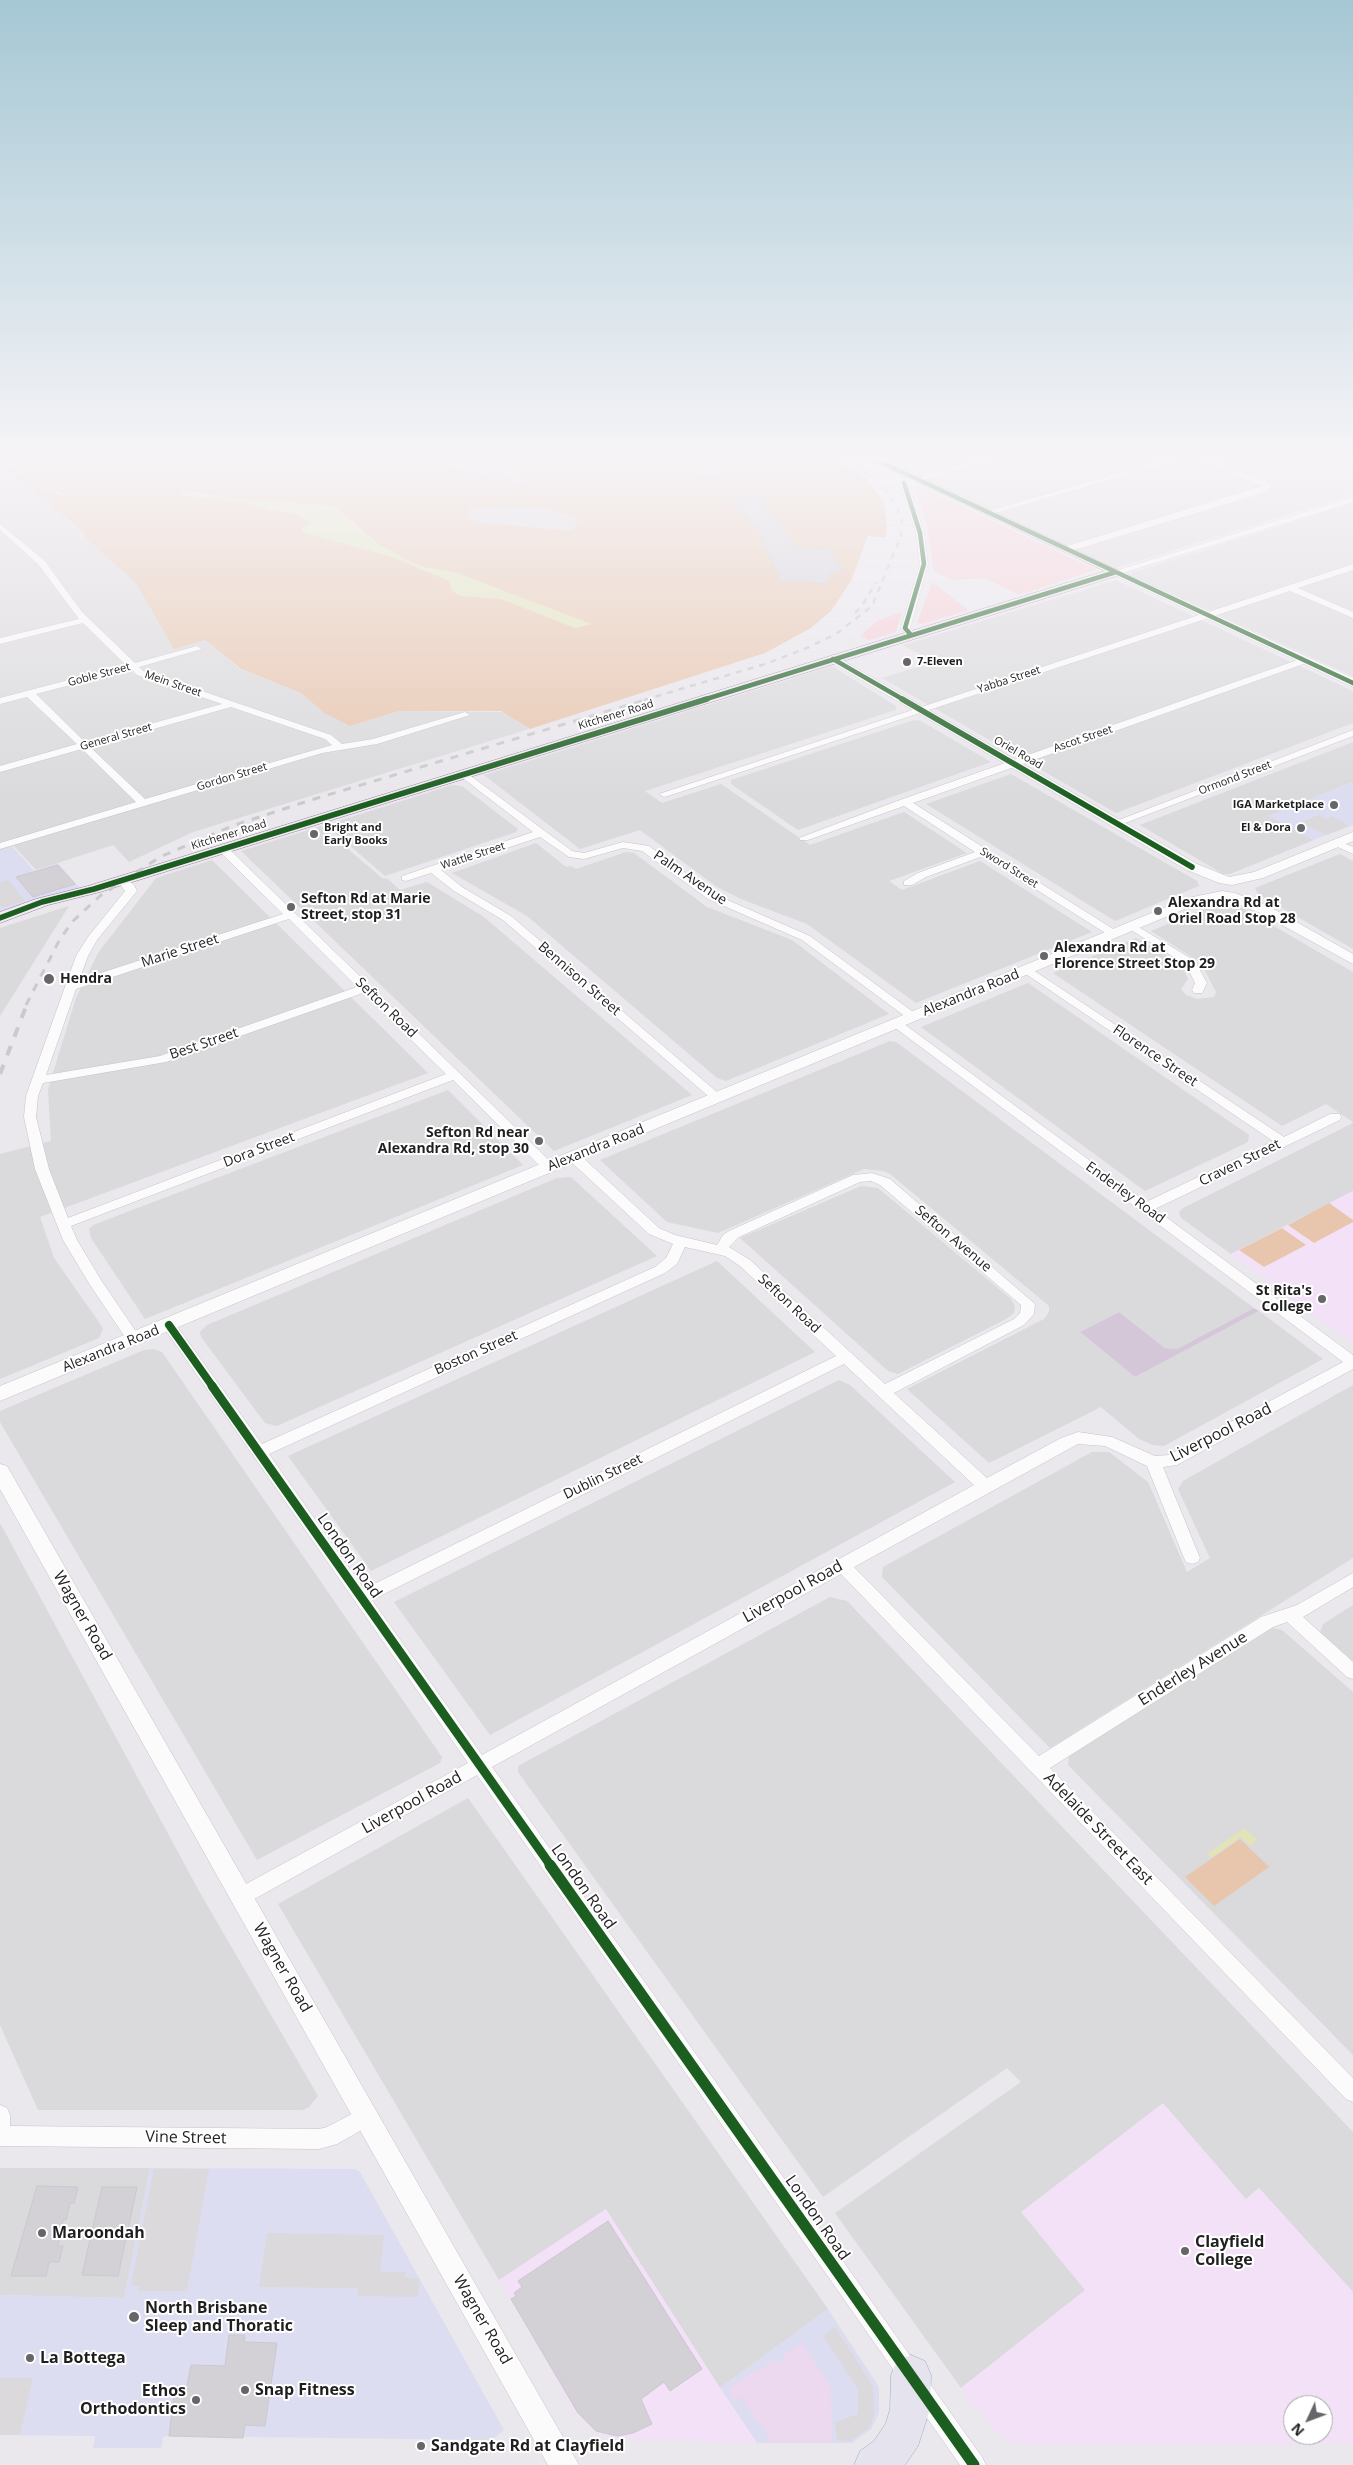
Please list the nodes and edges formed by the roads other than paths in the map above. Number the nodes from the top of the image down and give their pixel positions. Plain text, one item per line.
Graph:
1 (48, 571) edge
2 (922, 571) edge
3 (1119, 571) edge
4 (1340, 571) edge
5 (1116, 572) junction
6 (1289, 587) junction
7 (1208, 614) junction
8 (1353, 616) edge
9 (85, 620) junction
10 (911, 635) junction
11 (0, 641) edge
12 (197, 649) dead end
13 (857, 652) junction
14 (833, 659) junction
15 (1306, 660) junction
16 (132, 667) junction
17 (854, 671) junction
18 (1353, 683) edge
19 (30, 694) junction
20 (0, 701) edge
21 (232, 704) junction
22 (920, 710) junction
23 (464, 715) dead end
24 (1353, 733) edge
25 (84, 746) junction
26 (338, 746) junction
27 (1012, 764) junction
28 (0, 770) edge
29 (464, 774) junction
30 (664, 794) dead end
31 (904, 802) junction
32 (143, 803) junction
33 (1116, 823) junction
34 (541, 834) junction
35 (1353, 836) edge
36 (804, 838) dead end
37 (1337, 843) junction
38 (0, 846) edge
39 (223, 849) junction
40 (1353, 851) edge
41 (984, 852) junction
42 (433, 869) junction
43 (406, 878) dead end
44 (122, 880) junction
45 (908, 883) dead end
46 (1227, 888) junction
47 (290, 915) junction
48 (0, 918) edge
49 (1132, 926) junction
50 (1114, 934) junction
51 (1353, 960) edge
52 (1027, 970) junction
53 (70, 987) junction
54 (365, 988) junction
55 (1198, 990) dead end
56 (914, 1017) junction
57 (896, 1024) junction
58 (455, 1075) junction
59 (37, 1080) junction
60 (718, 1098) junction
61 (1335, 1117) dead end
62 (1283, 1142) junction
63 (574, 1157) junction
64 (549, 1167) junction
65 (1145, 1208) junction
66 (64, 1224) junction
67 (682, 1241) junction
68 (721, 1249) junction
69 (169, 1325) junction
70 (134, 1339) junction
71 (845, 1357) junction
72 (1353, 1362) edge
73 (883, 1392) junction
74 (0, 1394) edge
75 (259, 1452) junction
76 (1153, 1462) junction
77 (0, 1471) edge
78 (984, 1485) junction
79 (1192, 1558) dead end
80 (842, 1565) junction
81 (1353, 1579) edge
82 (361, 1598) junction
83 (1290, 1615) junction
84 (1353, 1672) edge
85 (480, 1766) junction
86 (1037, 1767) junction
87 (242, 1896) junction
88 (1353, 2092) edge
89 (0, 2115) edge
90 (367, 2116) junction
91 (0, 2124) edge
92 (0, 2136) edge
93 (911, 2375) junction
94 (564, 2465) edge
95 (874, 2465) edge
96 (974, 2465) edge

1 - 9 street, Mein Street
2 - 10 street
3 - 5 street, Kitchener Road
4 - 6 street, Yabba Street
5 - 7 street
5 - 10 main road, Kitchener Road
6 - 7 street, Yabba Street
6 - 8 street
7 - 15 street
7 - 22 street, Yabba Street
9 - 11 street
9 - 16 street, Mein Street
10 - 13 main road, Kitchener Road
12 - 16 street, Goble Street
13 - 14 main road, Kitchener Road
13 - 17 main road
14 - 17 street, Oriel Road
14 - 29 main road, Kitchener Road
15 - 18 street
15 - 27 street, Ascot Street
16 - 19 street, Goble Street
16 - 21 street, Mein Street
17 - 22 street, Oriel Road
19 - 20 street, Goble Street
19 - 25 street
21 - 25 street, General Street
21 - 26 street, Mein Street
22 - 27 street, Oriel Road
22 - 30 street, Yabba Street
23 - 26 street, Gordon Street
24 - 33 street, Ormond Street
25 - 28 street, General Street
25 - 32 street
26 - 32 street, Gordon Street
27 - 31 street, Ascot Street
27 - 33 street, Oriel Road
29 - 34 street, Palm Avenue
29 - 39 main road, Kitchener Road
31 - 36 street, Ascot Street
31 - 41 street, Sword Street
32 - 38 street, Gordon Street
33 - 46 street, Oriel Road
34 - 42 street, Wattle Street
34 - 56 street, Palm Avenue
35 - 37 street, Alexandra Road
37 - 40 street
37 - 46 street, Alexandra Road
39 - 44 main road, Kitchener Road
39 - 47 street, Sefton Road
41 - 45 street
41 - 50 street, Sword Street
42 - 43 street, Wattle Street
42 - 60 street, Bennison Street
44 - 48 main road, Kitchener Road
44 - 53 street
46 - 49 street, Alexandra Road
46 - 51 street, Oriel Road
47 - 53 street, Marie Street
47 - 54 street, Sefton Road
49 - 50 street, Alexandra Road
49 - 55 street
50 - 52 street, Alexandra Road
52 - 56 street, Alexandra Road
52 - 62 street, Florence Street
53 - 59 street
54 - 58 street, Sefton Road
54 - 59 street, Best Street
56 - 57 street, Alexandra Road
57 - 60 street, Alexandra Road
57 - 65 street, Enderley Road
58 - 64 street, Sefton Road
58 - 66 street, Dora Street
59 - 66 street
60 - 63 street, Alexandra Road
61 - 62 street, Craven Street
62 - 65 street, Craven Street
63 - 64 street, Alexandra Road
63 - 67 street, Sefton Road
64 - 69 street, Alexandra Road
65 - 72 street, Enderley Road
66 - 70 street
67 - 68 street, Sefton Road
67 - 75 street, Boston Street
68 - 71 street, Sefton Road
68 - 73 street, Sefton Avenue
69 - 70 street, Alexandra Road
69 - 75 street, London Road
70 - 74 street, Alexandra Road
71 - 73 street, Sefton Road
71 - 82 street, Dublin Street
72 - 76 street, Liverpool Road
73 - 78 street, Sefton Road
75 - 82 street, London Road
76 - 78 street, Liverpool Road
76 - 79 street
77 - 87 street, Wagner Road
78 - 80 street, Liverpool Road
80 - 85 street, Liverpool Road
80 - 86 street, Adelaide Street East
81 - 83 street, Enderley Avenue
82 - 85 street, London Road
83 - 84 street
83 - 86 street, Enderley Avenue
85 - 87 street, Liverpool Road
85 - 93 street, London Road
86 - 88 street, Adelaide Street East
87 - 90 street, Wagner Road
89 - 91 street
90 - 92 street, Vine Street
90 - 94 street, Wagner Road
93 - 95 highway
93 - 96 street, London Road

